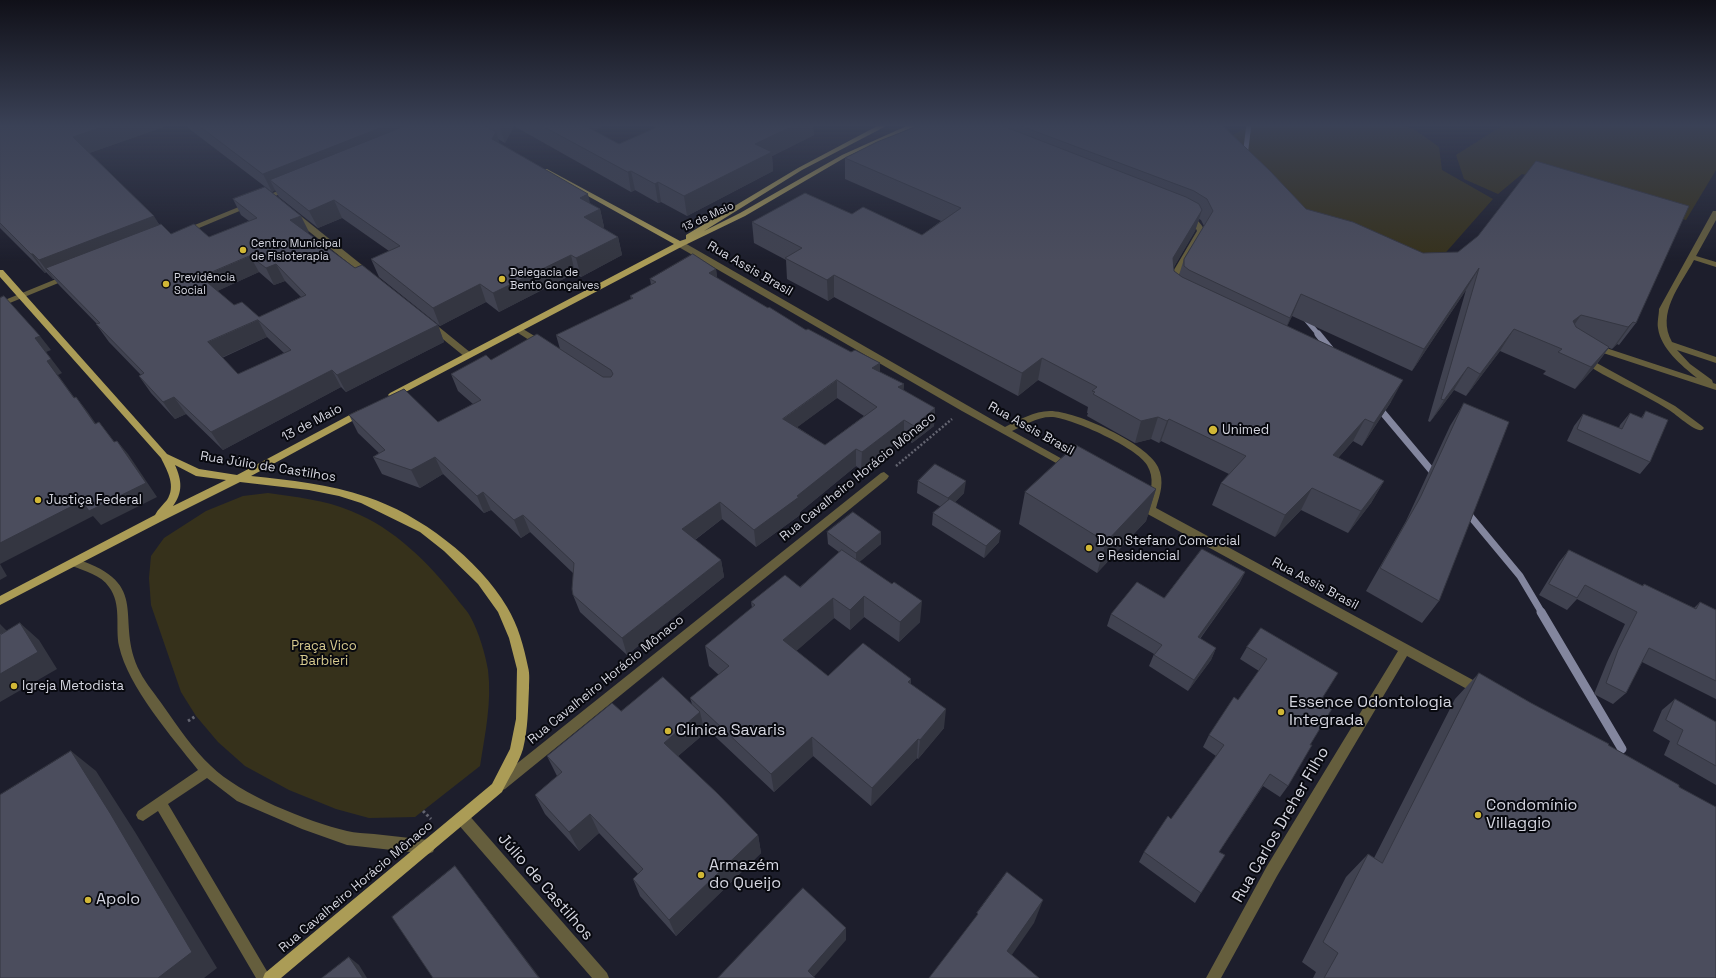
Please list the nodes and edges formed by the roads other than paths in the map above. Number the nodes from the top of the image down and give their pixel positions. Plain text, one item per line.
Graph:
1 (545, 170) edge
2 (801, 170) edge
3 (821, 170) edge
4 (299, 184) edge
5 (289, 211) edge
6 (1177, 213) edge
7 (1716, 213) edge
8 (176, 234) edge
9 (680, 244) junction
10 (1691, 257) junction
11 (1716, 265) edge
12 (0, 272) edge
13 (73, 275) edge
14 (376, 280) edge
15 (1176, 292) edge
16 (22, 296) junction
17 (0, 305) edge
18 (425, 320) edge
19 (518, 329) junction
20 (1667, 344) junction
21 (1586, 345) edge
22 (549, 350) edge
23 (1576, 353) edge
24 (468, 355) junction
25 (1716, 360) edge
26 (1716, 387) edge
27 (384, 400) edge
28 (370, 408) edge
29 (1698, 428) dead end
30 (1004, 431) junction
31 (164, 456) junction
32 (1080, 472) edge
33 (884, 476) road end
34 (237, 479) junction
35 (1129, 499) edge
36 (1150, 510) junction
37 (156, 519) junction
38 (76, 563) junction
39 (0, 601) edge
40 (1405, 649) junction
41 (1488, 694) edge
42 (207, 771) junction
43 (497, 788) junction
44 (160, 802) junction
45 (143, 815) dead end
46 (462, 818) junction
47 (428, 847) junction
48 (264, 978) edge
49 (270, 978) edge
50 (602, 978) edge
51 (1213, 978) edge

1 - 9 main road, Rua Assis Brasil
2 - 9 main road, 13 de Maio
3 - 9 main road, 13 de Maio
4 - 8 street
5 - 14 street
6 - 15 street
7 - 10 street
9 - 19 main road, 13 de Maio
9 - 30 street, Rua Assis Brasil
10 - 11 street
10 - 20 street
12 - 16 main road, Rua Júlio de Castilhos
13 - 16 street
16 - 17 street
16 - 31 main road, Rua Júlio de Castilhos
18 - 24 street
19 - 22 street
19 - 24 main road, 13 de Maio
20 - 25 street
20 - 26 street
21 - 26 street
23 - 29 street
24 - 27 main road, 13 de Maio
28 - 34 main road, 13 de Maio
30 - 32 street, Rua Assis Brasil
30 - 36 street
31 - 34 main road, Rua Júlio de Castilhos
31 - 37 main road, Rua Júlio de Castilhos
33 - 43 street, Rua Cavalheiro Horácio Mônaco
34 - 37 main road, 13 de Maio
34 - 43 main road, Rua Júlio de Castilhos
35 - 36 street, Rua Assis Brasil
36 - 40 street, Rua Assis Brasil
37 - 38 main road, 13 de Maio
38 - 39 main road, 13 de Maio
38 - 42 street
40 - 41 street, Rua Assis Brasil
40 - 51 street, Rua Carlos Dreher Filho
42 - 44 street
42 - 47 street
43 - 46 main road, Rua Cavalheiro Horácio Mônaco
44 - 45 street
44 - 48 street
46 - 47 main road, Rua Cavalheiro Horácio Mônaco
46 - 50 street, Júlio de Castilhos
47 - 49 main road, Rua Cavalheiro Horácio Mônaco

